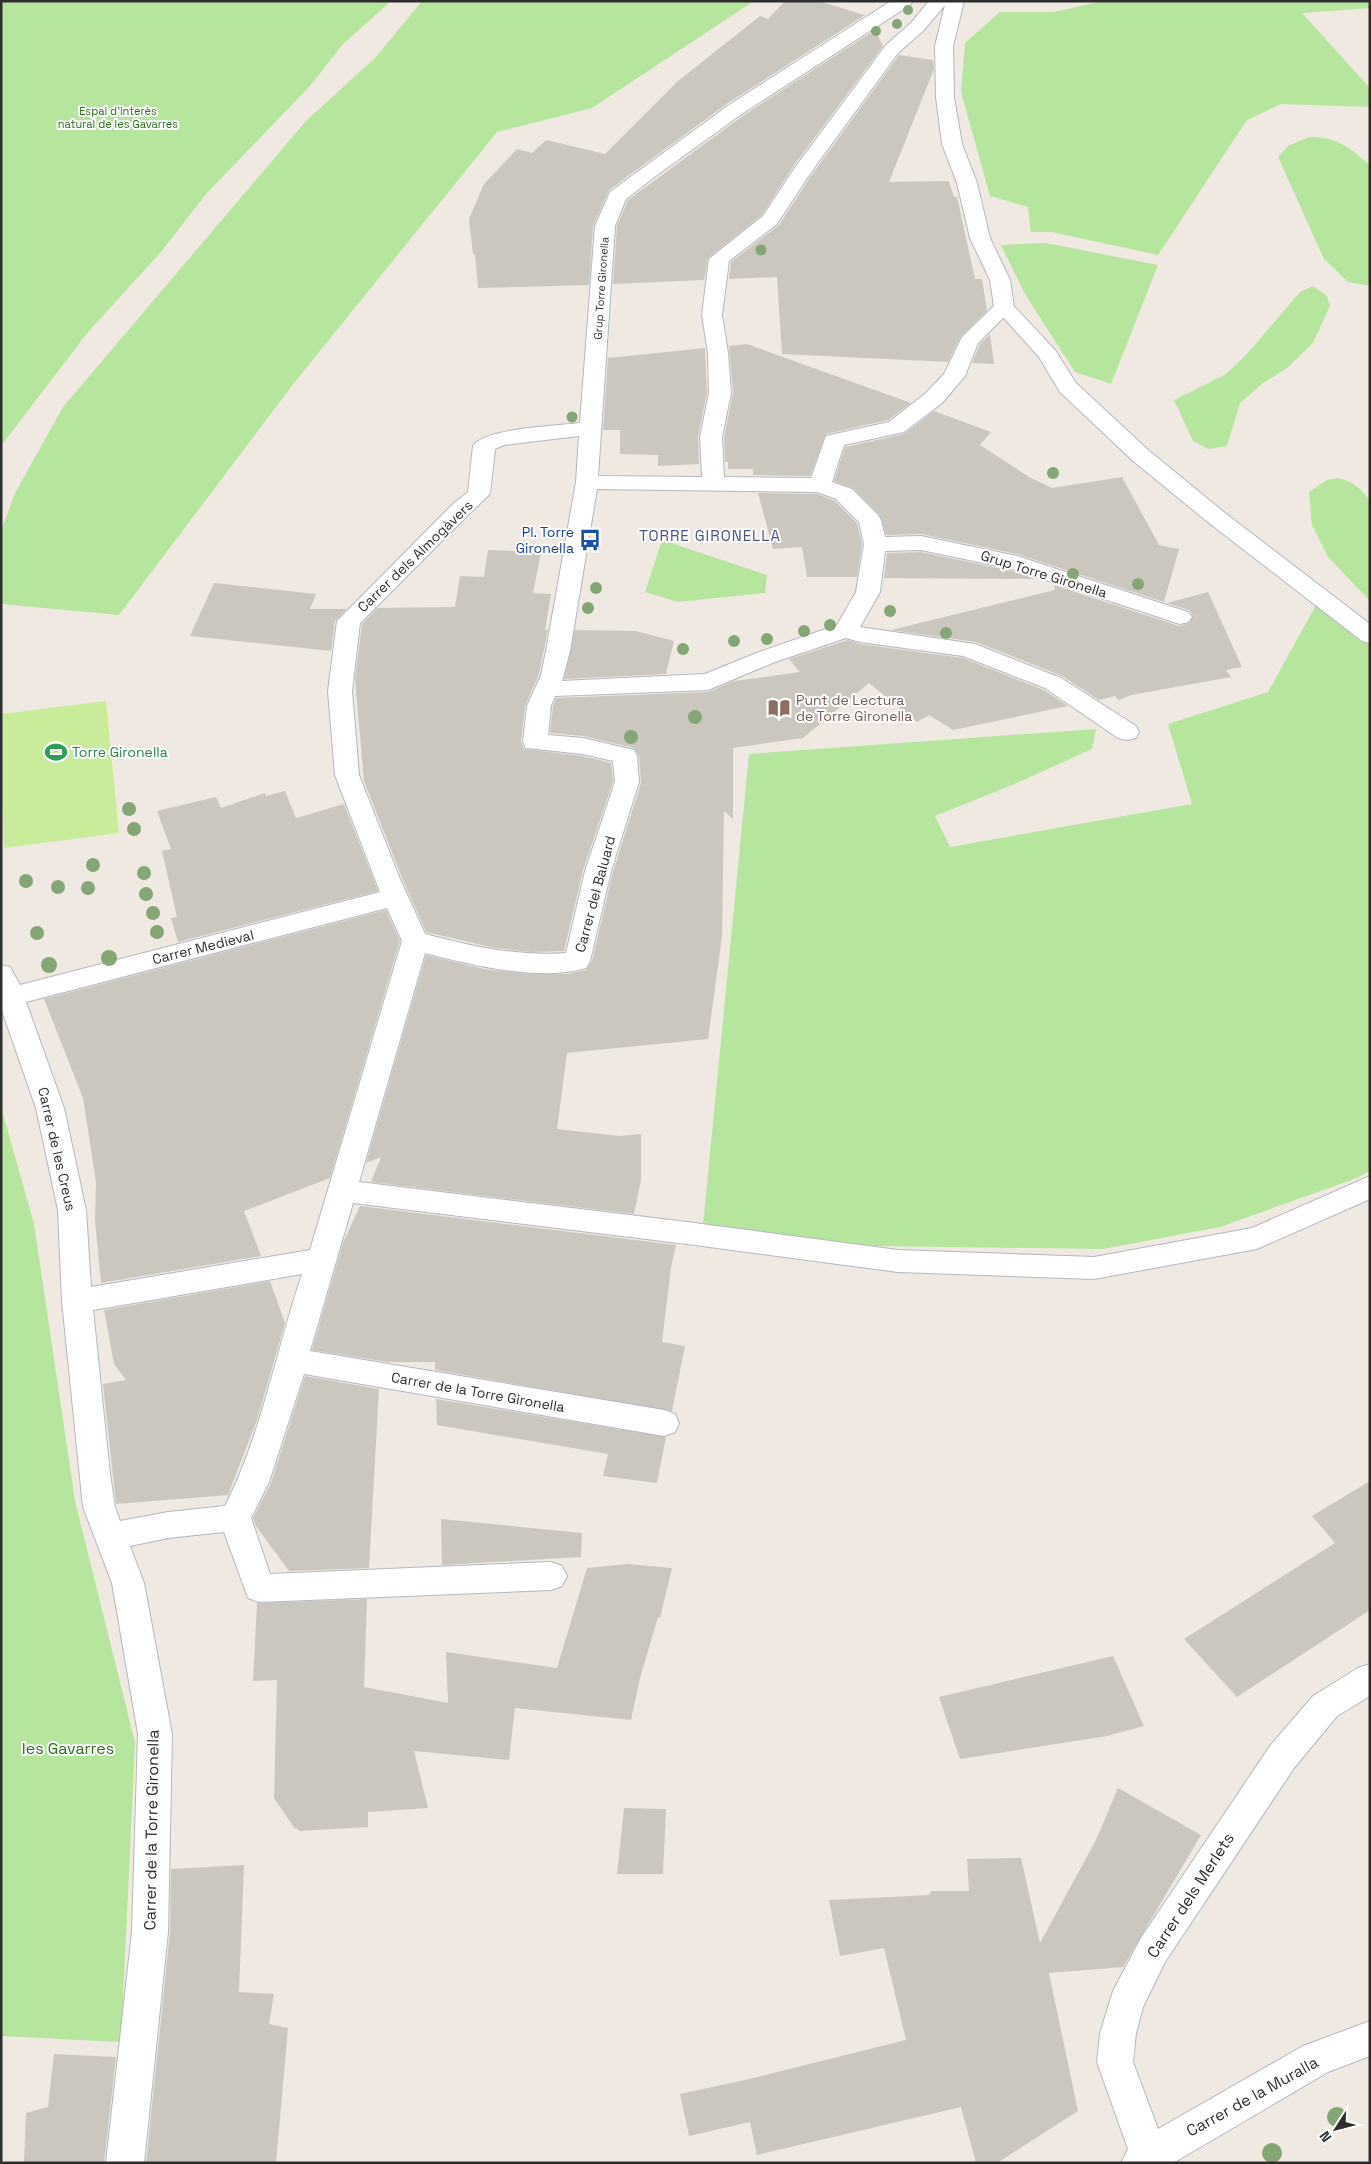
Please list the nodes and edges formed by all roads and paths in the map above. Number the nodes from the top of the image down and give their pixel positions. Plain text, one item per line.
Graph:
1 (904, 1) edge
2 (939, 1) edge
3 (955, 1) edge
4 (1004, 307) junction
5 (591, 428) junction
6 (587, 482) junction
7 (713, 484) junction
8 (820, 486) junction
9 (875, 544) junction
10 (1180, 618) dead end
11 (846, 630) junction
12 (1370, 636) edge
13 (546, 689) junction
14 (1127, 732) dead end
15 (395, 897) junction
16 (415, 941) junction
17 (6, 986) edge
18 (1370, 1187) edge
19 (342, 1191) junction
20 (322, 1259) junction
21 (77, 1301) junction
22 (293, 1360) junction
23 (664, 1424) dead end
24 (235, 1518) junction
25 (112, 1536) junction
26 (551, 1576) dead end
27 (1370, 1678) edge
28 (1370, 2038) edge
29 (1144, 2160) edge
30 (125, 2163) edge

1 - 5 street, Grup Torre Gironella
2 - 7 street
3 - 4 street
4 - 8 street
4 - 12 street
5 - 6 street, Grup Torre Gironella
5 - 15 street, Carrer dels Almogàvers
6 - 7 street
6 - 13 street
7 - 8 street
8 - 9 street
9 - 10 street, Grup Torre Gironella
9 - 11 street
11 - 13 street
11 - 14 street
13 - 16 street, Carrer del Baluard
15 - 16 street, Carrer dels Almogàvers
15 - 17 street, Carrer Medieval
16 - 19 street
17 - 21 street, Carrer de les Creus
18 - 19 street
19 - 20 street
20 - 21 street
20 - 22 street
21 - 25 street, Carrer de les Creus
22 - 23 street, Carrer de la Torre Gironella
22 - 24 street
24 - 25 street
24 - 26 street
25 - 30 street, Carrer de la Torre Gironella
27 - 29 street, Carrer dels Merlets
28 - 29 street, Carrer de la Muralla

